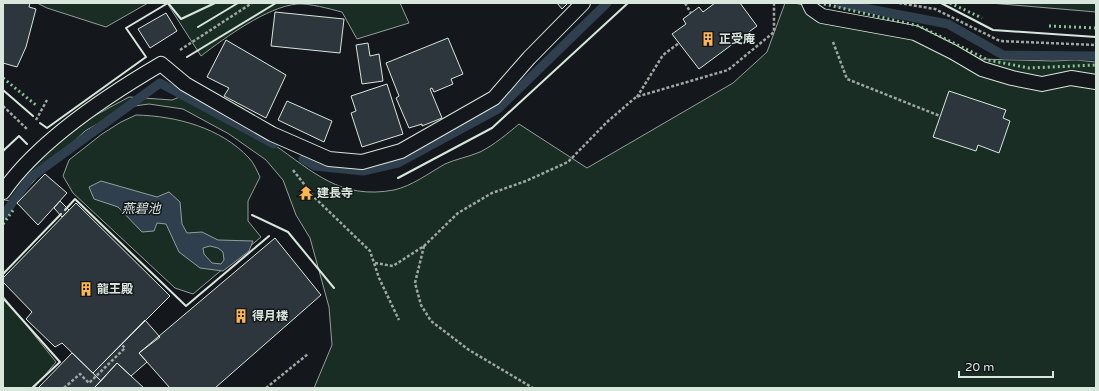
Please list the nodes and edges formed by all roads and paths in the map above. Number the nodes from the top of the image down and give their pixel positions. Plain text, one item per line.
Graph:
1 (252, 3) edge
2 (584, 3) edge
3 (685, 3) edge
4 (774, 3) edge
5 (809, 3) edge
6 (899, 3) edge
7 (691, 13) dead end
8 (831, 38) dead end
9 (679, 43) dead end
10 (1096, 45) edge
11 (179, 50) dead end
12 (1096, 82) edge
13 (636, 97) junction
14 (47, 100) dead end
15 (3, 106) edge
16 (940, 116) dead end
17 (33, 125) dead end
18 (30, 131) dead end
19 (289, 141) junction
20 (3, 192) edge
21 (424, 246) junction
22 (375, 263) junction
23 (399, 320) dead end
24 (121, 344) dead end
25 (308, 354) dead end
26 (64, 388) edge
27 (266, 388) edge
28 (534, 388) edge

1 - 11 path
2 - 19 lane
3 - 7 path
4 - 13 path
5 - 12 lane
6 - 10 path
8 - 16 path
9 - 13 path
13 - 21 path
14 - 17 path
15 - 18 path
19 - 20 lane
19 - 22 path
21 - 22 path
21 - 28 path
22 - 23 path
24 - 26 path
25 - 27 path

